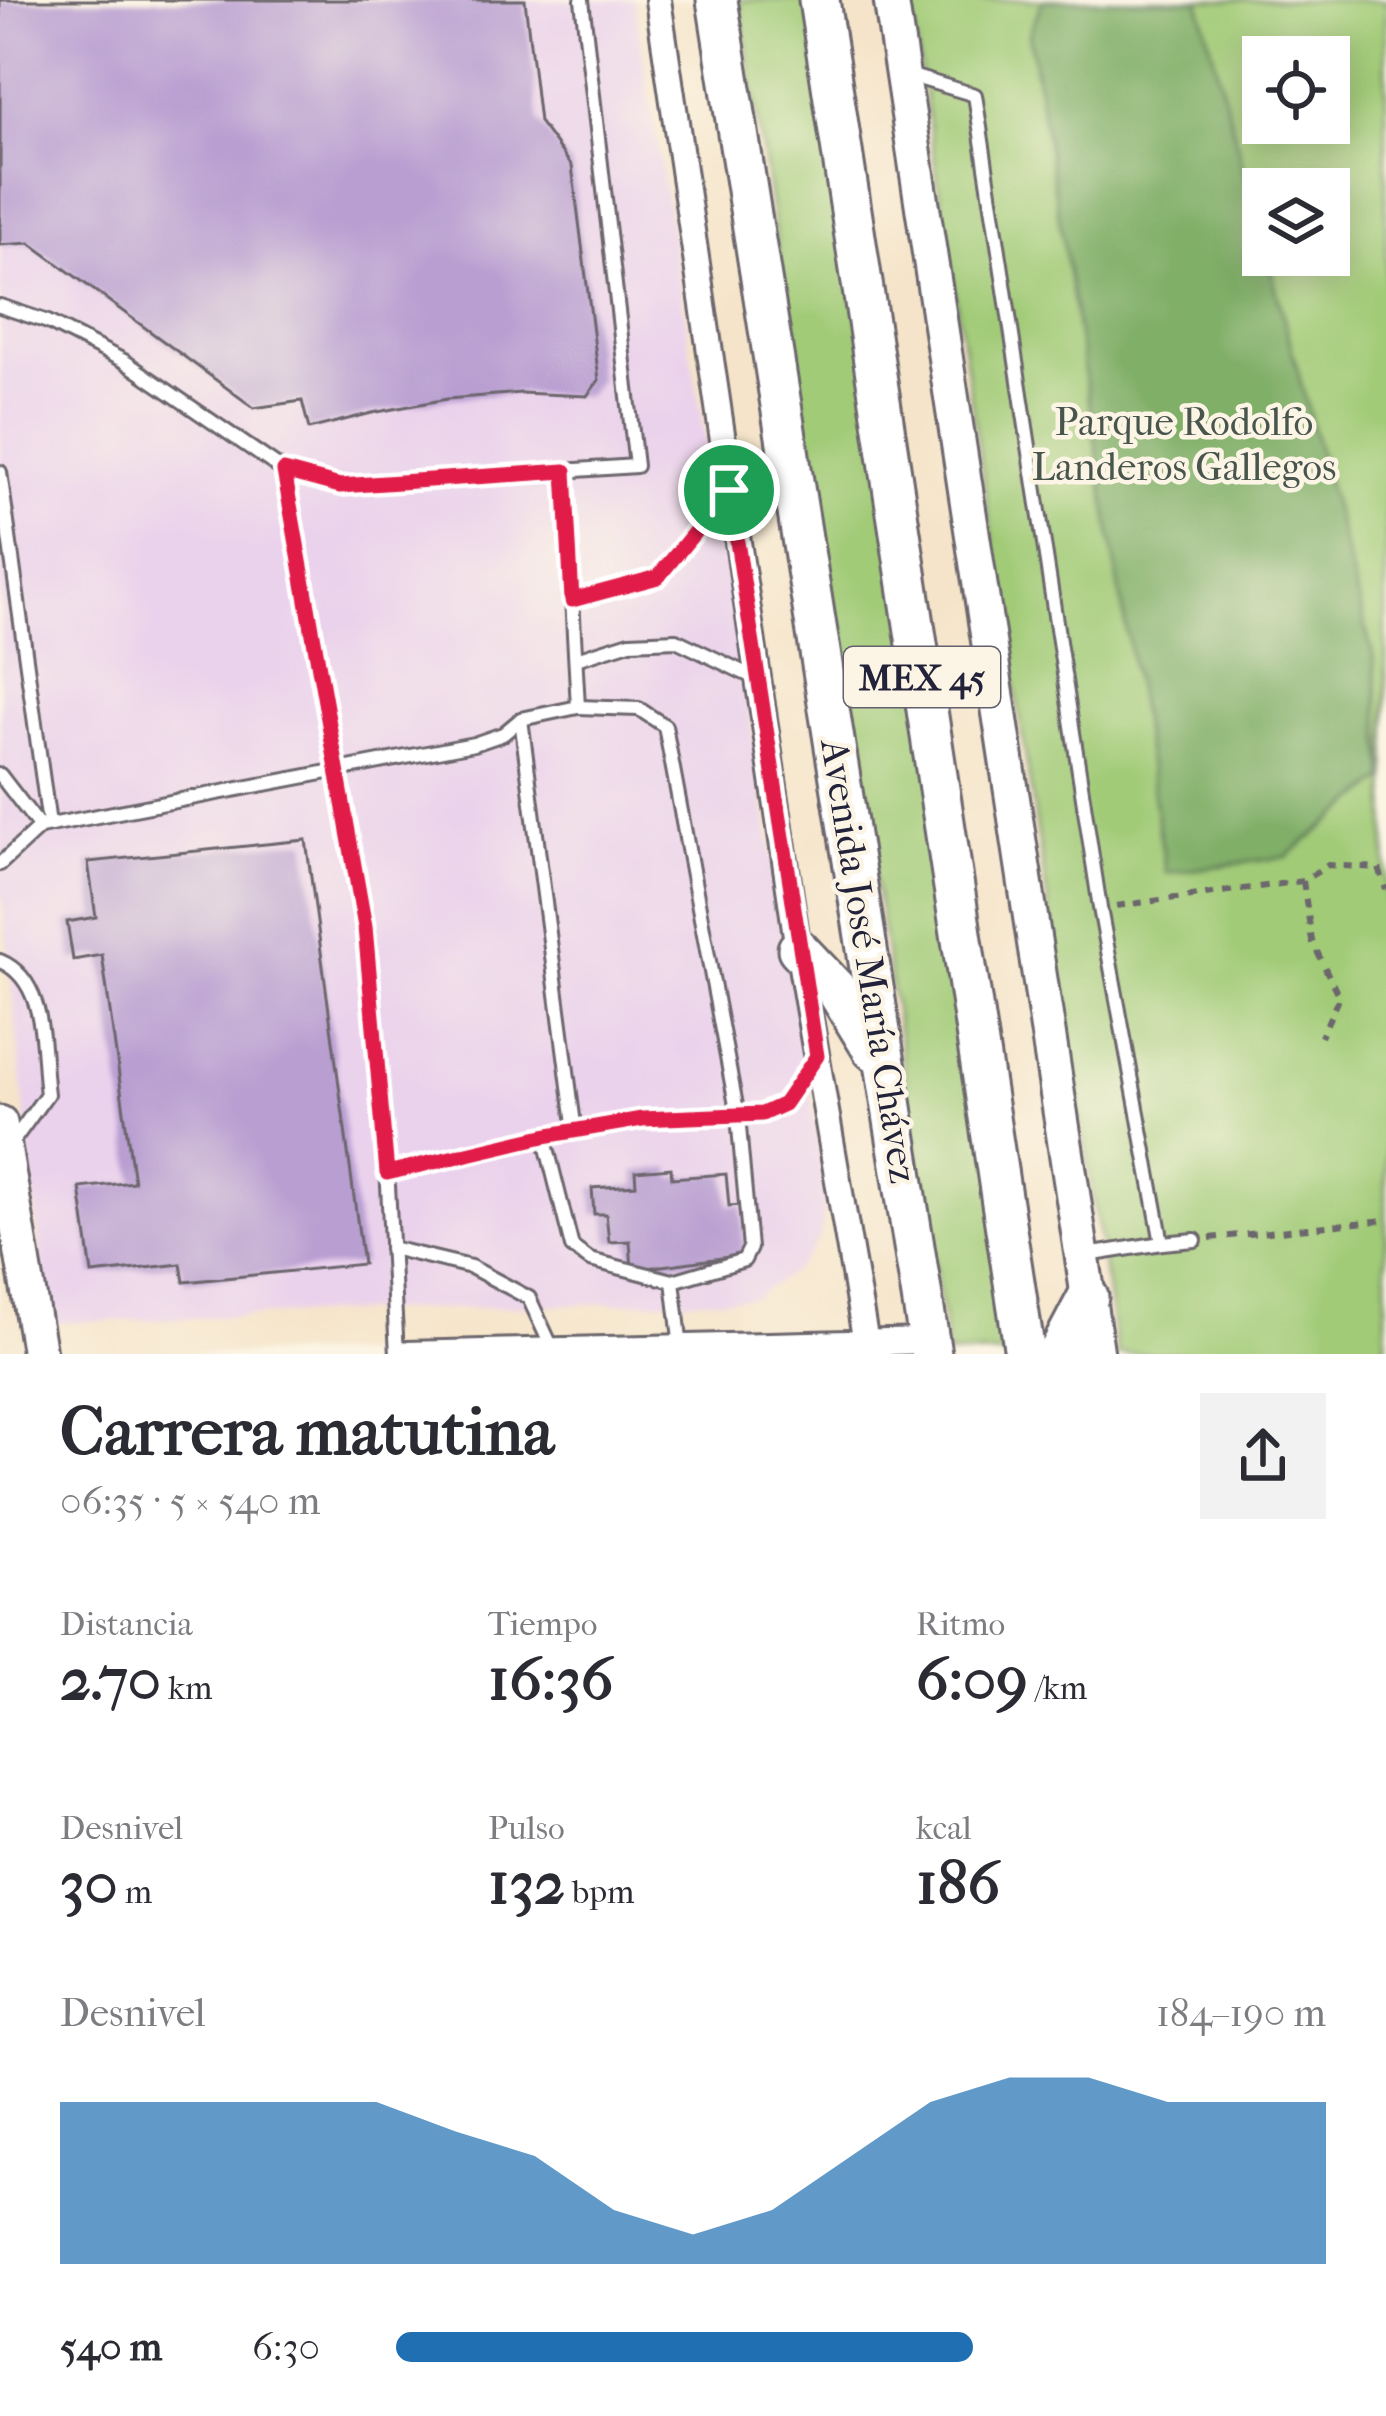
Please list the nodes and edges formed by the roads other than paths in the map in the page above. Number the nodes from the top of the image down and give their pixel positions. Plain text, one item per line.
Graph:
1 (582, 0) edge
2 (658, 0) edge
3 (717, 0) edge
4 (819, 0) edge
5 (891, 0) edge
6 (903, 74) junction
7 (0, 306) edge
8 (284, 471) junction
9 (565, 471) junction
10 (0, 472) edge
11 (729, 490) junction
12 (572, 600) junction
13 (576, 659) junction
14 (757, 680) junction
15 (578, 706) junction
16 (521, 719) junction
17 (338, 770) junction
18 (0, 775) edge
19 (45, 826) junction
20 (0, 864) edge
21 (799, 949) junction
22 (0, 961) edge
23 (817, 1056) junction
24 (890, 1093) junction
25 (738, 1117) junction
26 (575, 1132) junction
27 (544, 1136) junction
28 (2, 1139) edge
29 (387, 1173) junction
30 (1195, 1240) road end
31 (1162, 1243) junction
32 (391, 1248) junction
33 (1080, 1256) junction
34 (673, 1281) junction
35 (1088, 1298) junction
36 (681, 1347) junction
37 (930, 1347) edge
38 (866, 1348) edge
39 (554, 1350) junction
40 (720, 1350) edge
41 (39, 1354) edge
42 (401, 1354) edge
43 (1025, 1354) edge
44 (1058, 1354) edge
45 (1097, 1354) edge

1 - 9 lane
2 - 11 street
3 - 24 main road, Avenida José María Chávez / MEX 45
4 - 43 main road, MEX 45
5 - 6 street
6 - 31 lane
6 - 33 street
7 - 8 lane
8 - 9 lane
8 - 17 lane
9 - 12 lane
10 - 19 lane
11 - 12 lane
11 - 14 street
12 - 13 lane
13 - 14 lane
13 - 15 lane
14 - 21 street
15 - 16 lane
15 - 25 lane
16 - 17 lane
16 - 26 lane
17 - 19 lane
17 - 29 lane
18 - 19 lane
19 - 20 lane
21 - 23 street
21 - 24 main road
22 - 28 lane
23 - 25 lane
23 - 38 street
24 - 37 main road, Avenida José María Chávez / MEX 45
25 - 26 lane
25 - 34 lane
26 - 27 lane
27 - 29 lane
27 - 34 lane
28 - 41 street
29 - 32 lane
30 - 31 lane
31 - 33 lane
32 - 39 lane
32 - 42 lane
33 - 35 street
34 - 36 lane
35 - 44 main road
35 - 45 street
36 - 39 street
36 - 40 street
37 - 38 street
38 - 40 street
39 - 42 street

